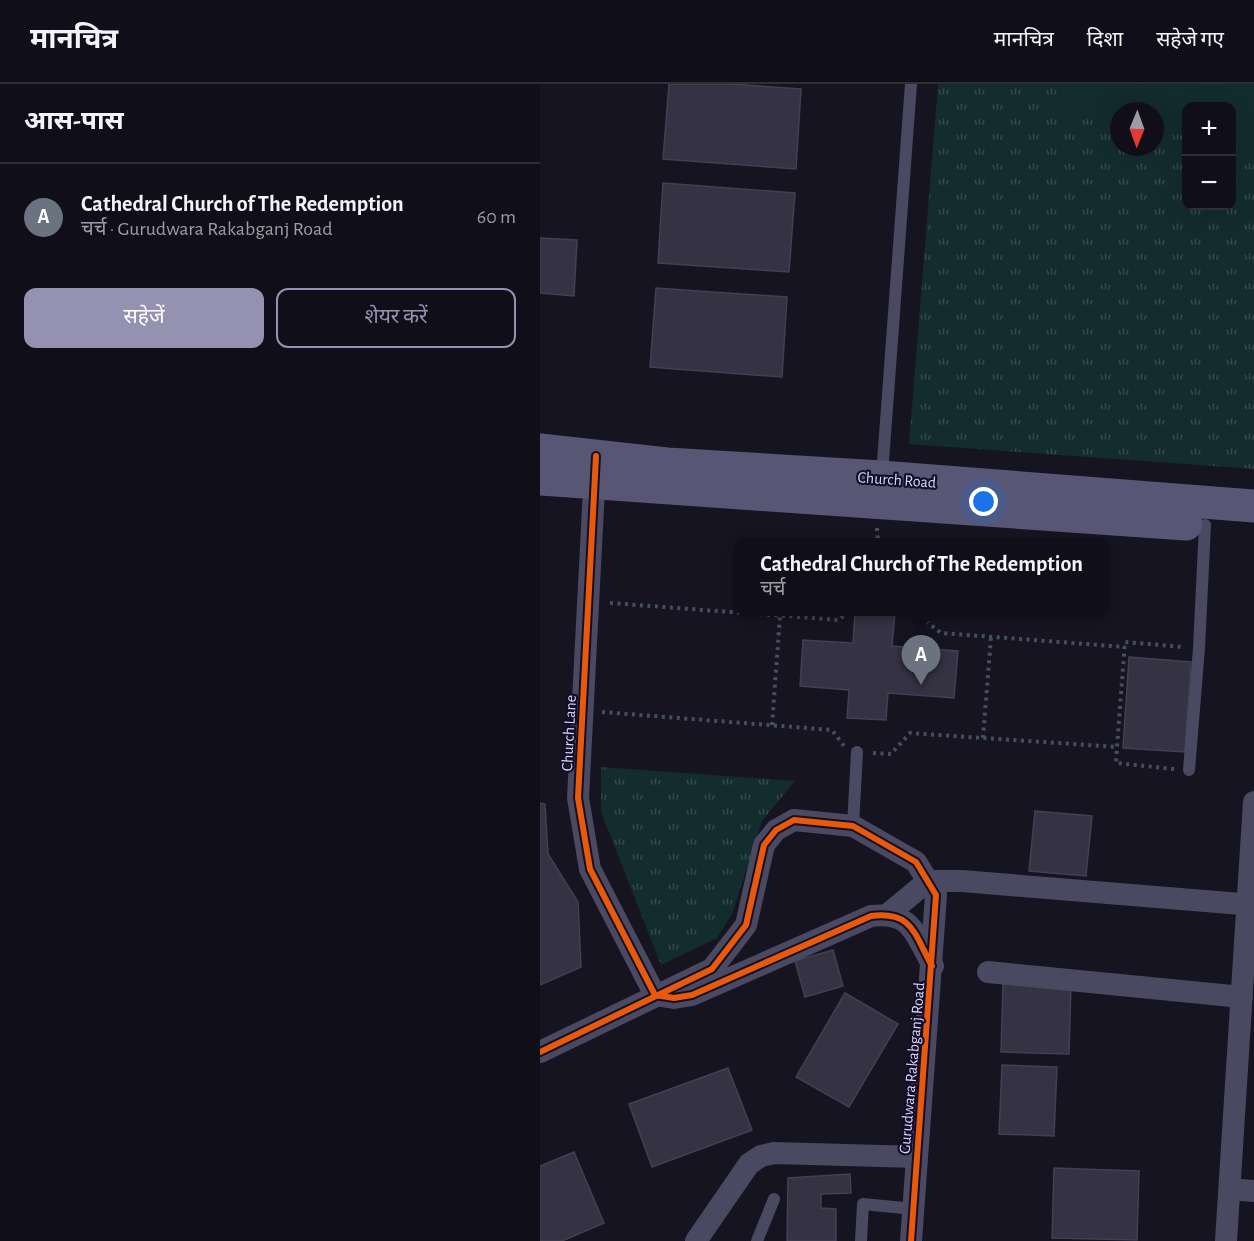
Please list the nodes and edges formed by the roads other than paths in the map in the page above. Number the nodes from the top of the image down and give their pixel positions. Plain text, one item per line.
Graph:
1 (911, 84) edge
2 (540, 450) edge
3 (595, 470) junction
4 (540, 479) edge
5 (878, 490) junction
6 (1254, 506) edge
7 (1193, 516) junction
8 (1254, 528) edge
9 (857, 752) road end
10 (1189, 770) road end
11 (1254, 802) edge
12 (854, 826) junction
13 (928, 881) junction
14 (1251, 905) edge
15 (888, 914) junction
16 (933, 966) junction
17 (988, 972) dead end
18 (655, 995) junction
19 (1242, 997) junction
20 (540, 1052) edge
21 (917, 1157) junction
22 (1230, 1189) junction
23 (1254, 1191) edge
24 (774, 1199) dead end
25 (914, 1209) junction
26 (696, 1241) edge
27 (757, 1241) edge
28 (861, 1241) edge
29 (911, 1241) edge
30 (1226, 1241) edge

1 - 5 lane
2 - 3 street, Church Road
3 - 4 street, Church Road
3 - 5 street, Church Road
3 - 18 street, Church Lane
5 - 7 street, Church Road
6 - 7 street, Church Road
7 - 8 street, Church Road
7 - 10 lane
9 - 12 lane
11 - 14 street
12 - 13 street, Gurudwara Rakabganj Road
12 - 18 street, Gurudwara Rakabganj Road
13 - 14 street
13 - 15 street
13 - 16 street, Gurudwara Rakabganj Road
14 - 19 street
15 - 16 street
15 - 18 street
16 - 21 street, Gurudwara Rakabganj Road
17 - 19 street
18 - 20 street, Gurudwara Rakabganj Road
19 - 22 street
21 - 25 street, Gurudwara Rakabganj Road
21 - 26 street
22 - 23 street
22 - 30 street
24 - 27 lane
25 - 28 lane
25 - 29 street, Gurudwara Rakabganj Road

